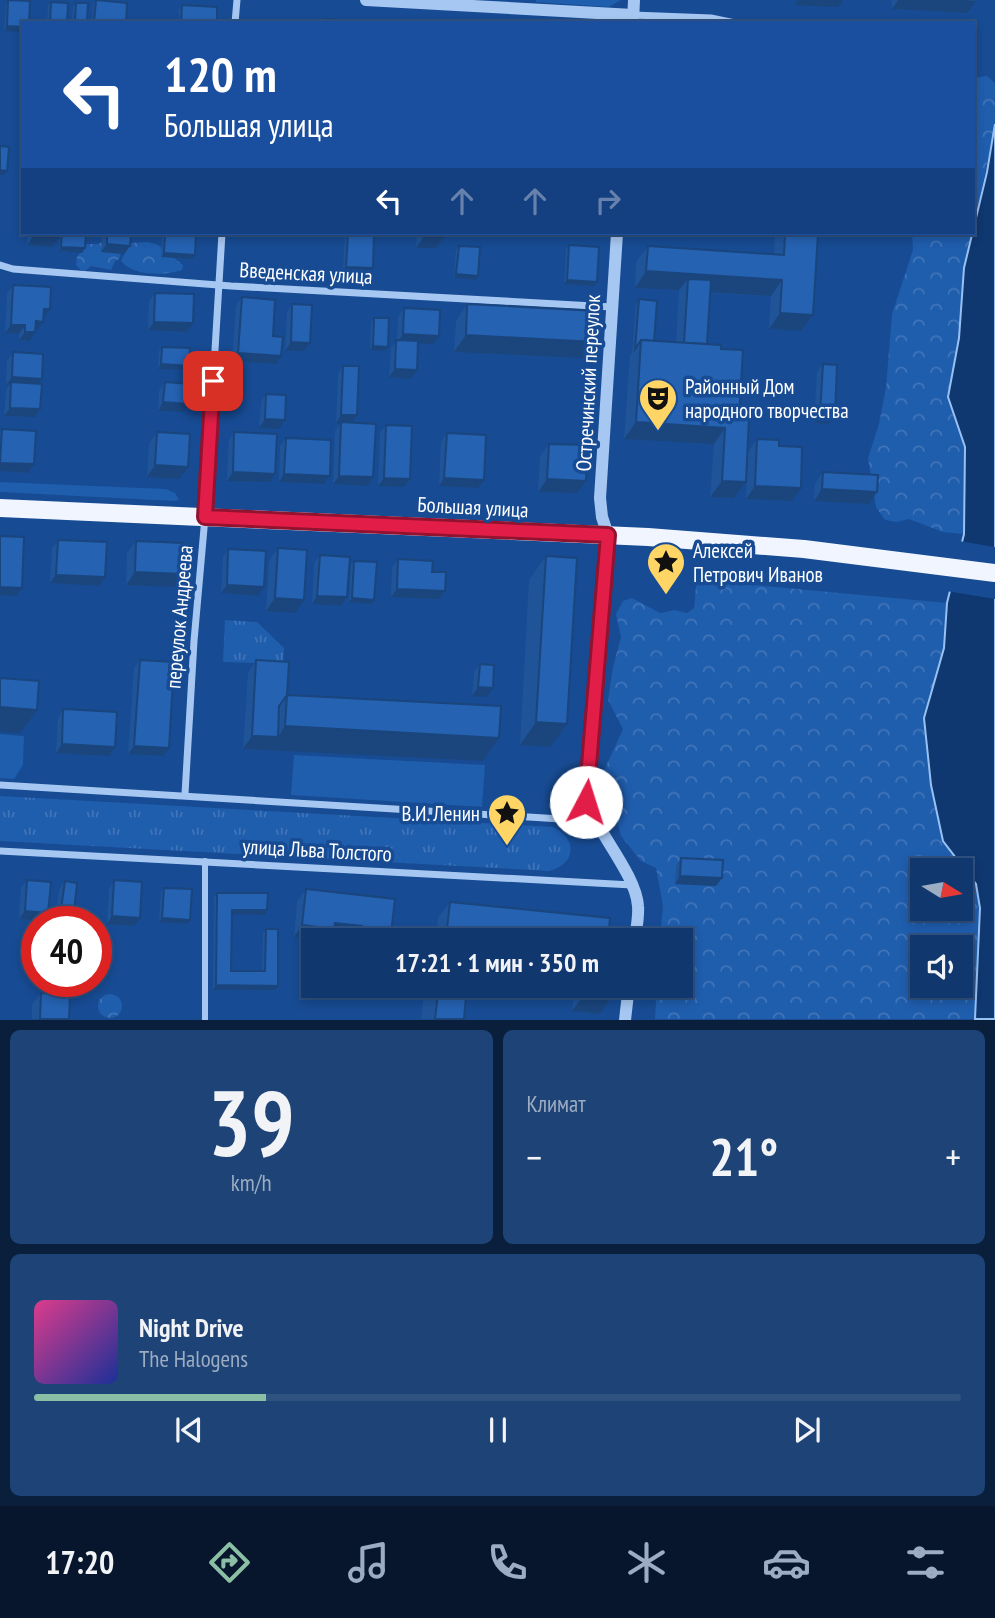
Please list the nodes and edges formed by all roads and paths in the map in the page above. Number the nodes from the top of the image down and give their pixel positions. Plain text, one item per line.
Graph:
1 (237, 0) edge
2 (366, 0) edge
3 (634, 0) edge
4 (633, 19) edge
5 (235, 21) edge
6 (725, 21) edge
7 (222, 235) edge
8 (617, 235) edge
9 (0, 265) edge
10 (218, 285) junction
11 (611, 307) junction
12 (0, 508) edge
13 (205, 517) junction
14 (608, 535) junction
15 (995, 573) edge
16 (0, 785) edge
17 (185, 794) junction
18 (593, 821) junction
19 (0, 851) edge
20 (205, 862) junction
21 (632, 885) junction
22 (637, 928) edge
23 (628, 998) edge
24 (205, 1020) edge
25 (625, 1020) edge

1 - 5 street
2 - 4 street
3 - 4 street
4 - 6 street
7 - 10 street, переулок Андреева
8 - 11 street, Остречинский переулок
9 - 10 street, Введенская улица
10 - 11 street, Введенская улица
10 - 13 street, переулок Андреева
11 - 14 street, Остречинский переулок
12 - 13 main road, Большая улица
13 - 14 main road, Большая улица
13 - 17 street, переулок Андреева
14 - 15 main road, Большая улица
14 - 18 street, Остречинский переулок
16 - 17 street
17 - 18 street
18 - 21 street
19 - 20 street, улица Льва Толстого
20 - 21 street, улица Льва Толстого
20 - 24 street
21 - 22 street
23 - 25 street

